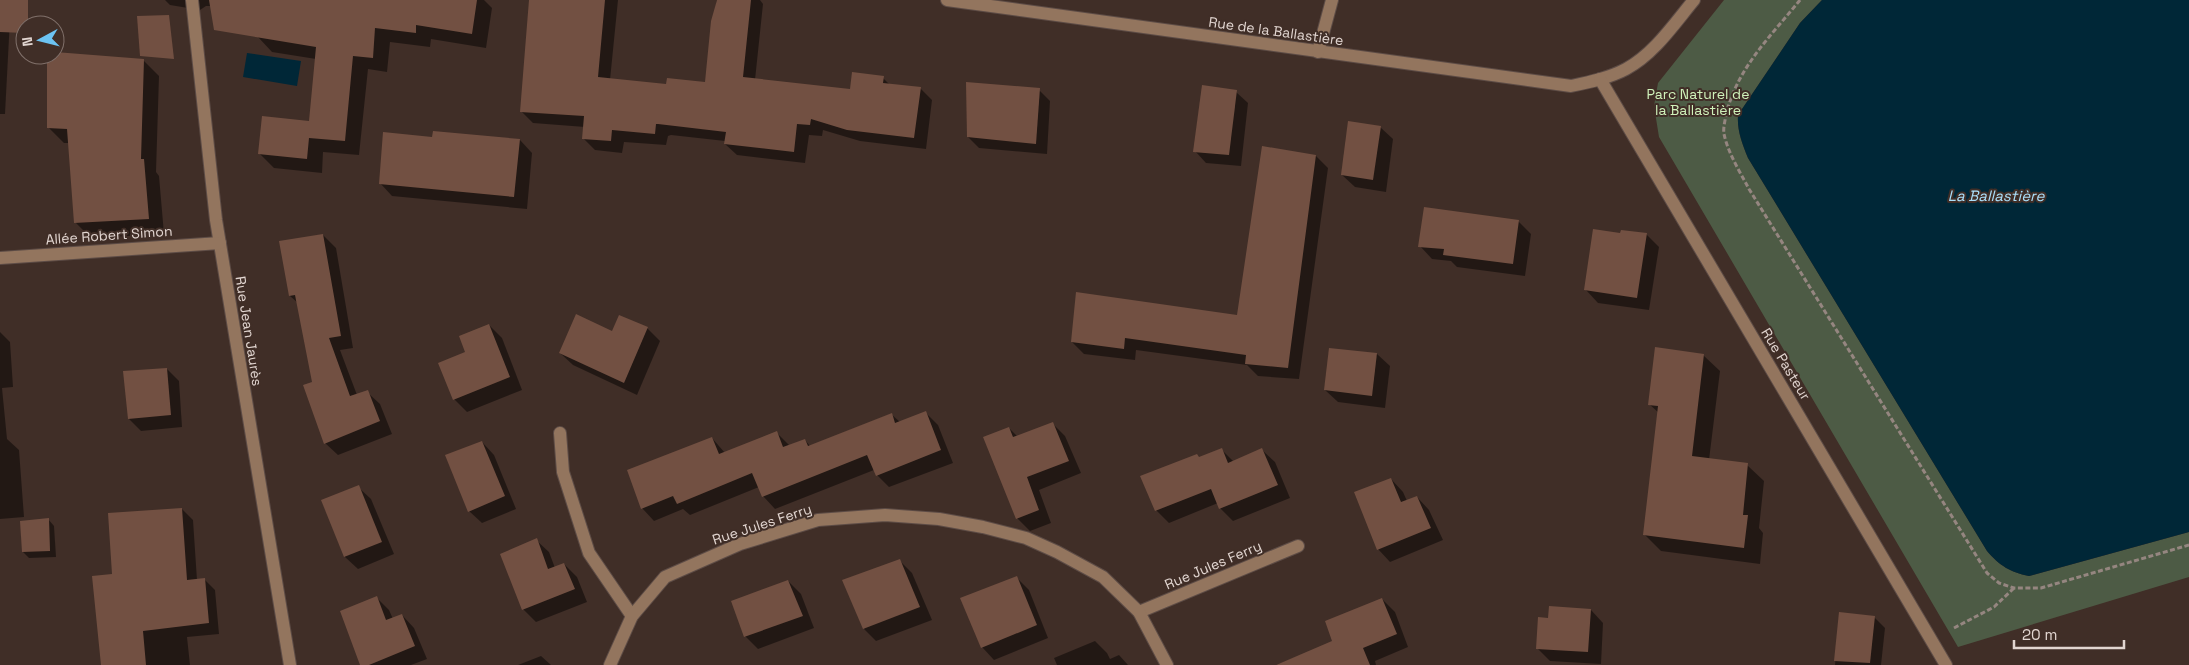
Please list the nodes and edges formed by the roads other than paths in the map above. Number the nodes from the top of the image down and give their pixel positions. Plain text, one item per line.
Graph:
1 (192, 0) edge
2 (948, 0) edge
3 (1332, 0) edge
4 (1694, 0) edge
5 (1318, 52) junction
6 (1600, 79) junction
7 (220, 243) junction
8 (0, 258) edge
9 (560, 433) dead end
10 (1298, 546) dead end
11 (1140, 612) junction
12 (632, 616) junction
13 (290, 665) edge
14 (610, 665) edge
15 (1167, 665) edge
16 (1946, 665) edge

1 - 7 street, Rue Jean Jaurès
2 - 5 street, Rue de la Ballastière
3 - 5 street
4 - 6 street, Rue de la Ballastière
5 - 6 street, Rue de la Ballastière
6 - 16 street, Rue Pasteur
7 - 8 street, Allée Robert Simon
7 - 13 street, Rue Jean Jaurès
9 - 12 street
10 - 11 street, Rue Jules Ferry
11 - 12 street, Rue Jules Ferry
11 - 15 street, Rue Jules Ferry
12 - 14 street, Rue Jules Ferry

